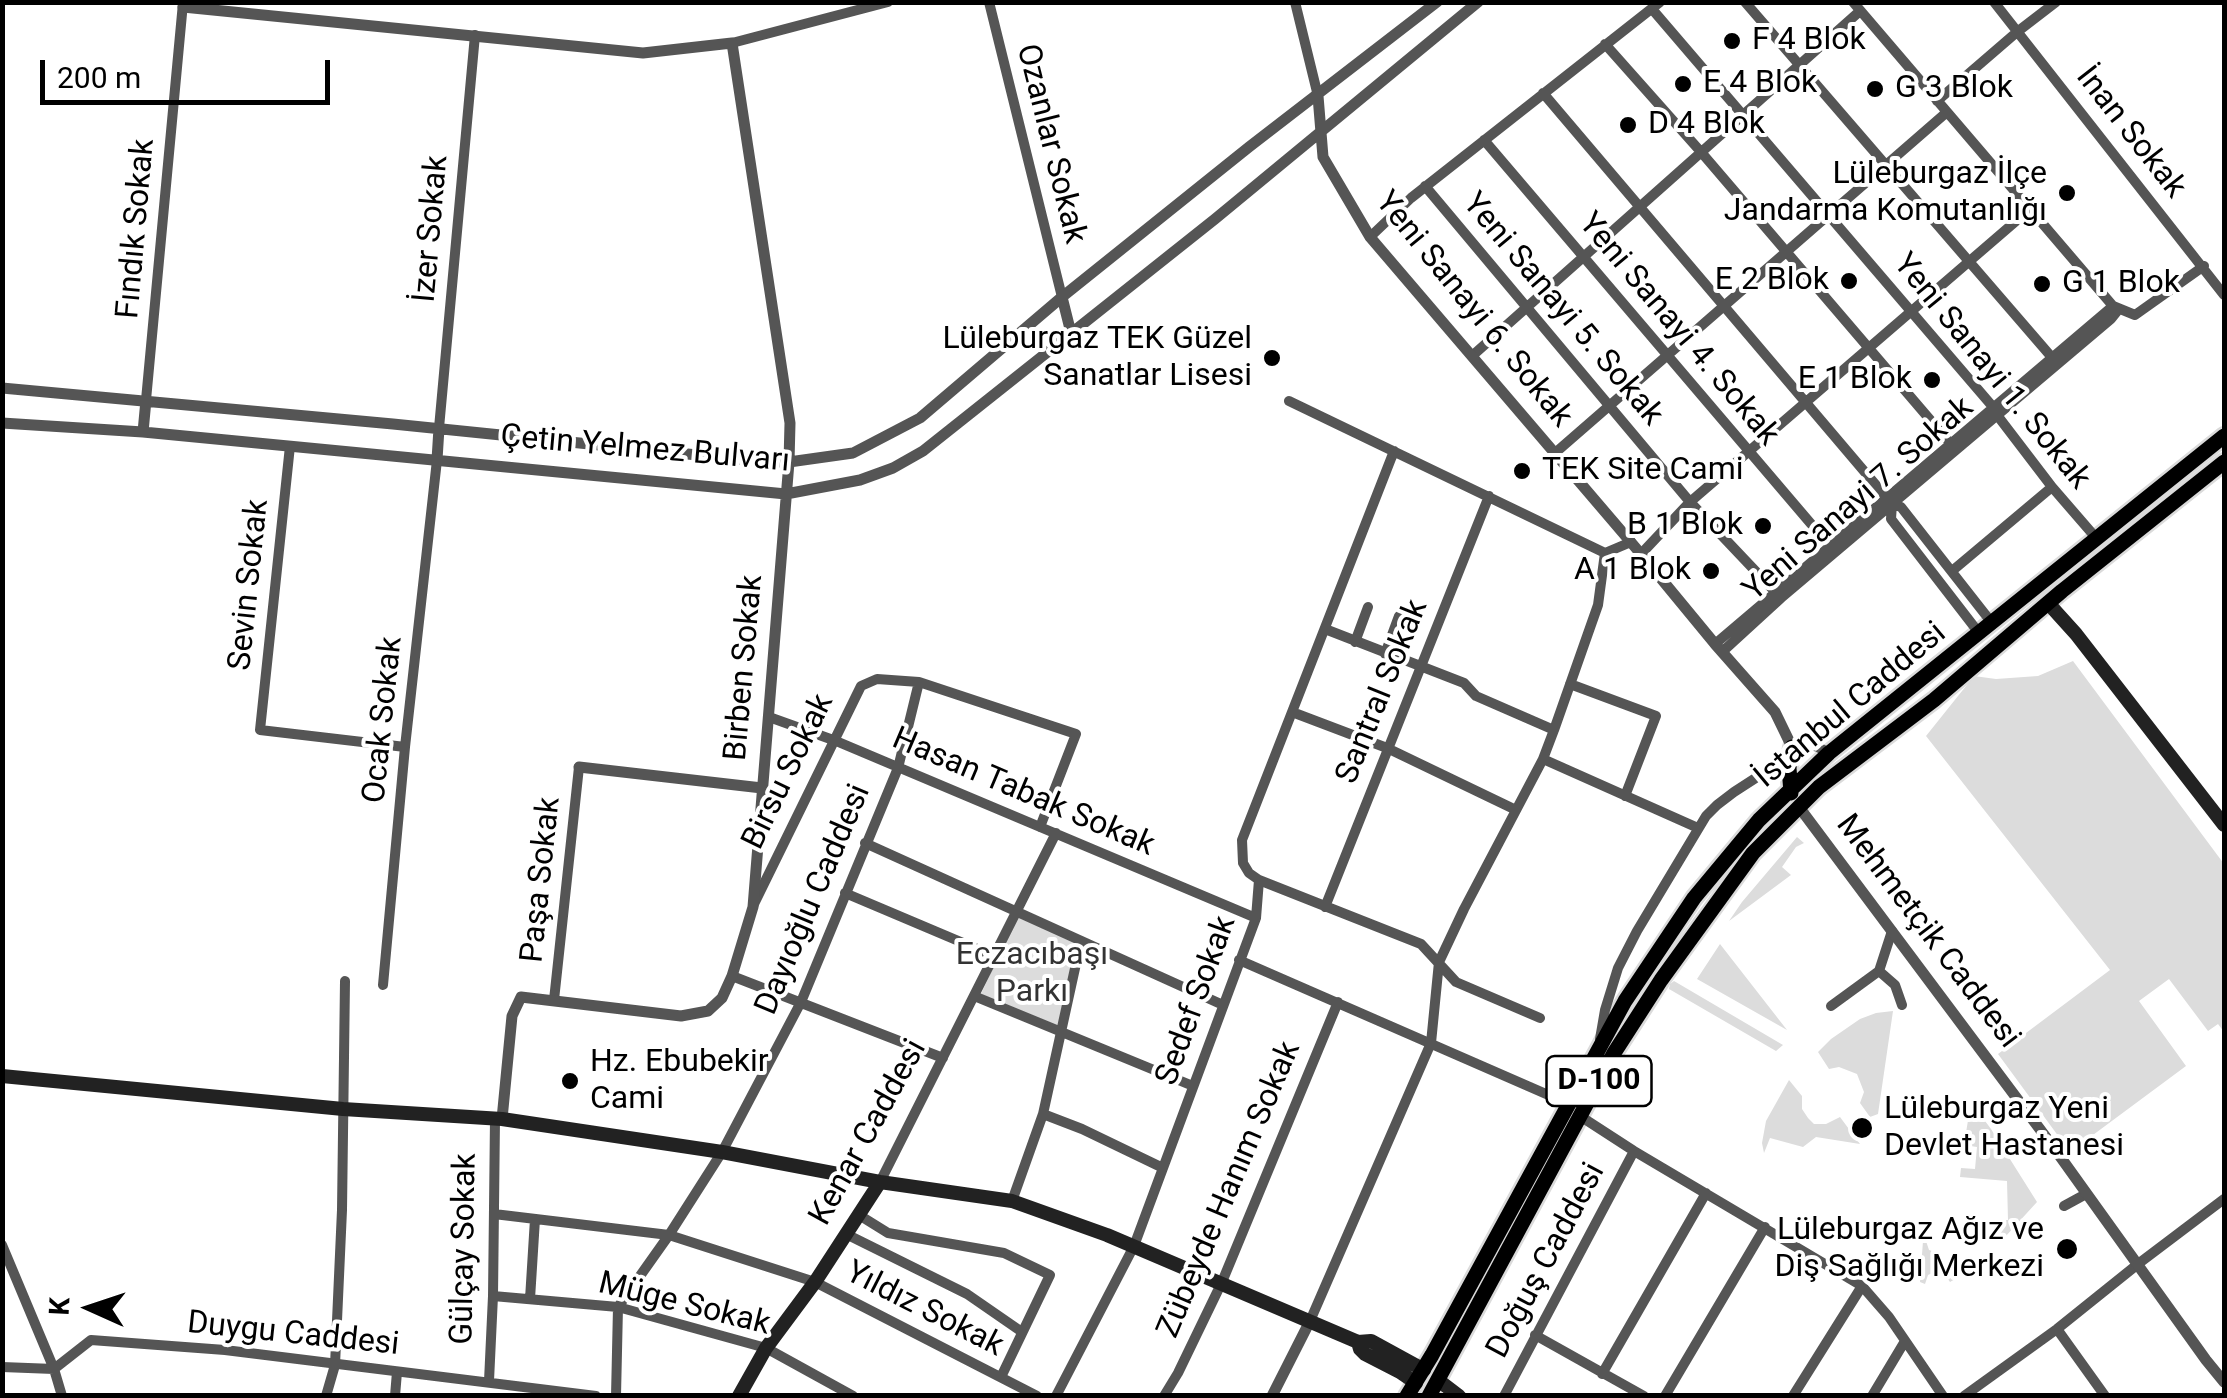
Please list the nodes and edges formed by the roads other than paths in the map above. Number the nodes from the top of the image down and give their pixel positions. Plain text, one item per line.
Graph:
1 (888, 2) edge
2 (989, 2) edge
3 (1296, 2) edge
4 (1437, 2) edge
5 (1478, 2) edge
6 (1745, 2) edge
7 (1994, 2) edge
8 (2056, 2) edge
9 (183, 4) edge
10 (1656, 6) edge
11 (1857, 6) edge
12 (2017, 32) junction
13 (475, 34) junction
14 (732, 43) junction
15 (1605, 44) junction
16 (1799, 65) junction
17 (1543, 93) junction
18 (1318, 96) junction
19 (1937, 101) junction
20 (1946, 112) junction
21 (1744, 114) junction
22 (1320, 130) junction
23 (1484, 140) junction
24 (1701, 152) junction
25 (1885, 165) junction
26 (1425, 186) junction
27 (1640, 206) junction
28 (2030, 209) junction
29 (1828, 215) junction
30 (1370, 237) junction
31 (1786, 252) junction
32 (1584, 257) junction
33 (1969, 262) junction
34 (2204, 266) junction
35 (2224, 295) edge
36 (1062, 297) junction
37 (1724, 305) junction
38 (1528, 306) junction
39 (2116, 307) junction
40 (1910, 312) junction
41 (1071, 333) junction
42 (1868, 348) junction
43 (1472, 356) junction
44 (1667, 356) junction
45 (2055, 360) junction
46 (2, 388) edge
47 (146, 400) junction
48 (1289, 401) dead end
49 (1806, 402) junction
50 (1610, 405) junction
51 (1995, 411) junction
52 (2, 422) edge
53 (439, 428) junction
54 (143, 432) junction
55 (2224, 436) edge
56 (290, 446) junction
57 (1954, 446) junction
58 (1394, 451) junction
59 (1748, 452) junction
60 (1555, 453) junction
61 (437, 460) junction
62 (789, 462) junction
63 (2224, 462) edge
64 (2052, 487) junction
65 (786, 494) junction
66 (1489, 496) junction
67 (1889, 500) junction
68 (1690, 502) junction
69 (2097, 539) junction
70 (1631, 542) junction
71 (1833, 549) junction
72 (1605, 553) junction
73 (1640, 554) junction
74 (1952, 571) junction
75 (1778, 595) junction
76 (2048, 603) junction
77 (1368, 607) dead end
78 (1399, 616) dead end
79 (1986, 628) junction
80 (1325, 629) junction
81 (1355, 642) junction
82 (2000, 646) junction
83 (1719, 648) junction
84 (1385, 654) junction
85 (1420, 667) junction
86 (919, 682) junction
87 (1570, 684) junction
88 (1292, 712) junction
89 (769, 718) junction
90 (1554, 730) junction
91 (836, 741) junction
92 (405, 746) junction
93 (1792, 747) junction
94 (1388, 748) junction
95 (1830, 752) junction
96 (1543, 759) junction
97 (579, 766) joint
98 (898, 768) junction
99 (762, 788) junction
100 (1789, 790) junction
101 (1626, 796) junction
102 (1799, 806) junction
103 (1516, 810) junction
104 (2224, 825) edge
105 (1040, 826) junction
106 (1698, 828) junction
107 (1056, 833) junction
108 (865, 843) junction
109 (1259, 880) junction
110 (845, 893) junction
111 (752, 906) junction
112 (1325, 906) junction
113 (1016, 912) junction
114 (1256, 918) junction
115 (1892, 931) junction
116 (1081, 941) junction
117 (994, 956) junction
118 (1239, 960) junction
119 (1439, 962) junction
120 (1878, 971) junction
121 (732, 976) junction
122 (345, 981) dead end
123 (383, 984) dead end
124 (974, 996) junction
125 (554, 1000) junction
126 (802, 1002) junction
127 (1338, 1002) junction
128 (1223, 1005) junction
129 (1902, 1005) dead end
130 (1831, 1006) dead end
131 (1540, 1018) dead end
132 (1061, 1033) junction
133 (1431, 1043) junction
134 (1598, 1050) junction
135 (944, 1058) junction
136 (2, 1076) edge
137 (1193, 1086) junction
138 (343, 1108) junction
139 (1574, 1110) junction
140 (1044, 1114) junction
141 (499, 1119) junction
142 (1634, 1151) junction
143 (722, 1152) junction
144 (1163, 1168) junction
145 (880, 1182) junction
146 (1706, 1193) junction
147 (2086, 1194) junction
148 (2224, 1199) edge
149 (1012, 1201) junction
150 (2064, 1206) dead end
151 (494, 1214) junction
152 (858, 1215) junction
153 (535, 1219) junction
154 (1764, 1228) junction
155 (846, 1234) junction
156 (670, 1235) junction
157 (2, 1245) edge
158 (1134, 1246) junction
159 (2138, 1264) junction
160 (815, 1282) junction
161 (1222, 1282) junction
162 (1862, 1286) junction
163 (493, 1296) junction
164 (530, 1299) junction
165 (618, 1307) junction
166 (1310, 1321) junction
167 (2057, 1329) junction
168 (1022, 1332) junction
169 (1535, 1335) junction
170 (1905, 1341) junction
171 (766, 1348) junction
172 (334, 1364) junction
173 (2, 1367) edge
174 (54, 1369) junction
175 (397, 1372) junction
176 (1602, 1374) junction
177 (1000, 1377) junction
178 (488, 1381) junction
179 (2224, 1382) edge
180 (1416, 1383) edge
181 (1432, 1391) edge
182 (2100, 1394) edge
183 (62, 1396) edge
184 (326, 1396) edge
185 (395, 1396) edge
186 (596, 1396) edge
187 (616, 1396) edge
188 (739, 1396) edge
189 (854, 1396) edge
190 (1037, 1396) edge
191 (1056, 1396) edge
192 (1164, 1396) edge
193 (1272, 1396) edge
194 (1459, 1396) edge
195 (1504, 1396) edge
196 (1644, 1396) edge
197 (1665, 1396) edge
198 (1794, 1396) edge
199 (1872, 1396) edge
200 (1943, 1396) edge
201 (1964, 1396) edge

1 - 14 street
2 - 36 street, Ozanlar Sokak
3 - 18 street
4 - 18 street, Çetin Yelmez Bulvarı
5 - 22 street, Çetin Yelmez Bulvarı
6 - 16 street
7 - 12 street, İnan Sokak
8 - 12 street
9 - 13 street
9 - 47 street, Fındık Sokak
10 - 15 street
10 - 21 street, Yeni Sanayi 1. Sokak
11 - 16 street
11 - 19 street
12 - 19 street
12 - 34 street, İnan Sokak
13 - 14 street
13 - 53 street, İzer Sokak
14 - 62 street, Birben Sokak
15 - 17 street
15 - 24 street
16 - 21 street
16 - 25 street
17 - 23 street
17 - 27 street
18 - 22 street, Yeni Sanayi 6. Sokak
18 - 36 street, Çetin Yelmez Bulvarı
19 - 20 street
20 - 25 street
20 - 28 street
21 - 24 street
21 - 29 street, Yeni Sanayi 1. Sokak
22 - 30 street, Yeni Sanayi 6. Sokak
22 - 41 street, Çetin Yelmez Bulvarı
23 - 26 street
23 - 32 street, Yeni Sanayi 4. Sokak
24 - 27 street
24 - 31 street
25 - 29 street
25 - 33 street
26 - 30 street
26 - 38 street, Yeni Sanayi 5. Sokak
27 - 32 street
27 - 37 street
28 - 33 street
28 - 39 street
29 - 31 street
29 - 40 street, Yeni Sanayi 1. Sokak
30 - 43 street, Yeni Sanayi 6. Sokak
31 - 37 street
31 - 42 street
32 - 38 street
32 - 44 street, Yeni Sanayi 4. Sokak
33 - 40 street
33 - 45 street
34 - 35 street, İnan Sokak
34 - 39 street
36 - 41 street
36 - 62 street, Çetin Yelmez Bulvarı
37 - 44 street
37 - 49 street
38 - 43 street
38 - 50 street, Yeni Sanayi 5. Sokak
39 - 45 street, Yeni Sanayi 7. Sokak
40 - 42 street
40 - 51 street, Yeni Sanayi 1. Sokak
41 - 65 street, Çetin Yelmez Bulvarı
42 - 49 street
42 - 57 street
43 - 60 street, Yeni Sanayi 6. Sokak
44 - 50 street
44 - 59 street, Yeni Sanayi 4. Sokak
45 - 51 street, Yeni Sanayi 7. Sokak
46 - 47 street, Çetin Yelmez Bulvarı
47 - 53 street, Çetin Yelmez Bulvarı
47 - 54 street
48 - 58 street
49 - 59 street
49 - 67 street
50 - 60 street
50 - 68 street, Yeni Sanayi 5. Sokak
51 - 57 street, Yeni Sanayi 7. Sokak
51 - 64 street, Yeni Sanayi 1. Sokak
52 - 54 street, Çetin Yelmez Bulvarı
53 - 61 street
53 - 62 street, Çetin Yelmez Bulvarı
54 - 56 street, Çetin Yelmez Bulvarı
55 - 69 highway, İstanbul Caddesi / D-100
56 - 61 street, Çetin Yelmez Bulvarı
56 - 92 street, Sevin Sokak
57 - 67 street, Yeni Sanayi 7. Sokak
58 - 66 street
58 - 80 street, Sedef Sokak
59 - 68 street
59 - 71 street, Yeni Sanayi 4. Sokak
60 - 70 street, Yeni Sanayi 6. Sokak
61 - 65 street, Çetin Yelmez Bulvarı
61 - 92 street, Ocak Sokak
62 - 65 street, Birben Sokak
63 - 76 highway, İstanbul Caddesi / D-100
64 - 69 street, Yeni Sanayi 1. Sokak
64 - 74 street
65 - 89 street, Birben Sokak
66 - 72 street
66 - 85 street, Santral Sokak
67 - 71 street, Yeni Sanayi 7. Sokak
67 - 74 street
67 - 79 street
68 - 73 street
68 - 75 street, Yeni Sanayi 5. Sokak
69 - 79 highway, İstanbul Caddesi / D-100
70 - 72 street
70 - 73 street, Yeni Sanayi 6. Sokak
71 - 75 street, Yeni Sanayi 7. Sokak
72 - 87 street
73 - 83 street, Yeni Sanayi 6. Sokak
74 - 79 street
75 - 83 street, Yeni Sanayi 7. Sokak
76 - 82 highway, İstanbul Caddesi / D-100
76 - 104 main road
77 - 81 street
78 - 84 street
79 - 82 highway
79 - 95 highway, İstanbul Caddesi / D-100
80 - 81 street
80 - 88 street, Sedef Sokak
81 - 84 street
82 - 102 highway, İstanbul Caddesi / D-100
83 - 93 street, Yeni Sanayi 6. Sokak
84 - 85 street
85 - 90 street
85 - 94 street, Santral Sokak
86 - 91 street, Birsu Sokak
86 - 98 street, Dayıoğlu Caddesi
86 - 105 street, Birsu Sokak
87 - 90 street
87 - 101 street
88 - 94 street
88 - 109 street, Sedef Sokak
89 - 91 street, Hasan Tabak Sokak
89 - 99 street, Birben Sokak
90 - 96 street
91 - 98 street, Hasan Tabak Sokak
91 - 111 street, Birsu Sokak
92 - 123 street, Ocak Sokak
93 - 95 street
93 - 100 highway
93 - 106 street
94 - 103 street
94 - 112 street, Santral Sokak
95 - 100 highway, İstanbul Caddesi / D-100
96 - 101 street
96 - 103 street
97 - 99 street
97 - 125 street, Paşa Sokak
98 - 105 street, Hasan Tabak Sokak
98 - 108 street, Dayıoğlu Caddesi
99 - 111 street, Birben Sokak
100 - 102 highway
100 - 134 highway, İstanbul Caddesi / D-100
101 - 106 street
102 - 115 street, Mehmetçik Caddesi
102 - 139 highway, İstanbul Caddesi / D-100
103 - 119 street
105 - 107 street, Hasan Tabak Sokak
106 - 134 street
107 - 113 street, Kenar Caddesi
107 - 114 street, Hasan Tabak Sokak
108 - 110 street, Dayıoğlu Caddesi
108 - 113 street
109 - 112 street
109 - 114 street, Sedef Sokak
110 - 117 street
110 - 126 street, Dayıoğlu Caddesi
111 - 121 street, Birsu Sokak
112 - 119 street
113 - 116 street
113 - 117 street, Kenar Caddesi
114 - 118 street, Sedef Sokak
115 - 120 street
115 - 147 street, Mehmetçik Caddesi
116 - 128 street
116 - 132 street
117 - 124 street, Kenar Caddesi
118 - 127 street
118 - 128 street, Sedef Sokak
119 - 131 street
119 - 133 street
120 - 129 street
120 - 130 street
121 - 125 street, Birsu Sokak
121 - 126 street
122 - 138 street
124 - 132 street
124 - 135 street, Kenar Caddesi
125 - 141 street, Gülçay Sokak
126 - 135 street
126 - 143 street, Dayıoğlu Caddesi
127 - 133 street
127 - 161 street, Zübeyde Hanım Sokak
128 - 137 street, Sedef Sokak
132 - 137 street
132 - 140 street
133 - 139 street
133 - 166 street
134 - 139 highway, İstanbul Caddesi / D-100
135 - 145 street, Kenar Caddesi
136 - 138 main road
137 - 144 street, Sedef Sokak
138 - 141 main road
138 - 172 street
139 - 142 street
139 - 180 highway, İstanbul Caddesi / D-100
139 - 181 highway, İstanbul Caddesi / D-100
140 - 144 street
140 - 149 street
141 - 143 main road
141 - 151 street, Gülçay Sokak
142 - 146 street
142 - 169 street, Doğuş Caddesi
143 - 145 main road
143 - 156 street, Dayıoğlu Caddesi
144 - 158 street, Sedef Sokak
145 - 149 main road
145 - 152 main road, Kenar Caddesi
146 - 154 street
146 - 176 street
147 - 150 street
147 - 159 street, Mehmetçik Caddesi
148 - 159 street
149 - 158 main road
151 - 153 street, Yıldız Sokak
151 - 163 street, Gülçay Sokak
152 - 155 main road, Kenar Caddesi
152 - 168 street
153 - 156 street, Yıldız Sokak
153 - 164 street
154 - 162 street
154 - 197 street
155 - 160 main road, Kenar Caddesi
155 - 168 street
156 - 160 street, Yıldız Sokak
156 - 165 street, Dayıoğlu Caddesi
157 - 174 street
158 - 161 main road
158 - 191 street, Sedef Sokak
159 - 167 street
159 - 179 street, Mehmetçik Caddesi
160 - 171 main road, Kenar Caddesi
160 - 177 street, Yıldız Sokak
161 - 166 main road
161 - 192 street, Zübeyde Hanım Sokak
162 - 170 street
162 - 198 street
163 - 164 street, Müge Sokak
163 - 178 street, Gülçay Sokak
164 - 165 street, Müge Sokak
165 - 171 street, Müge Sokak
165 - 187 street
166 - 180 main road
166 - 193 street
167 - 182 street
167 - 201 street
168 - 177 street
169 - 176 street
169 - 195 street, Doğuş Caddesi
170 - 199 street
170 - 200 street
171 - 188 main road, Kenar Caddesi
171 - 189 street, Müge Sokak
172 - 174 street, Duygu Caddesi
172 - 175 street, Duygu Caddesi
172 - 184 street
173 - 174 street
174 - 183 street
175 - 178 street, Duygu Caddesi
175 - 185 street
176 - 196 street
177 - 190 street, Yıldız Sokak
178 - 186 street, Duygu Caddesi
180 - 181 highway
181 - 194 main road

